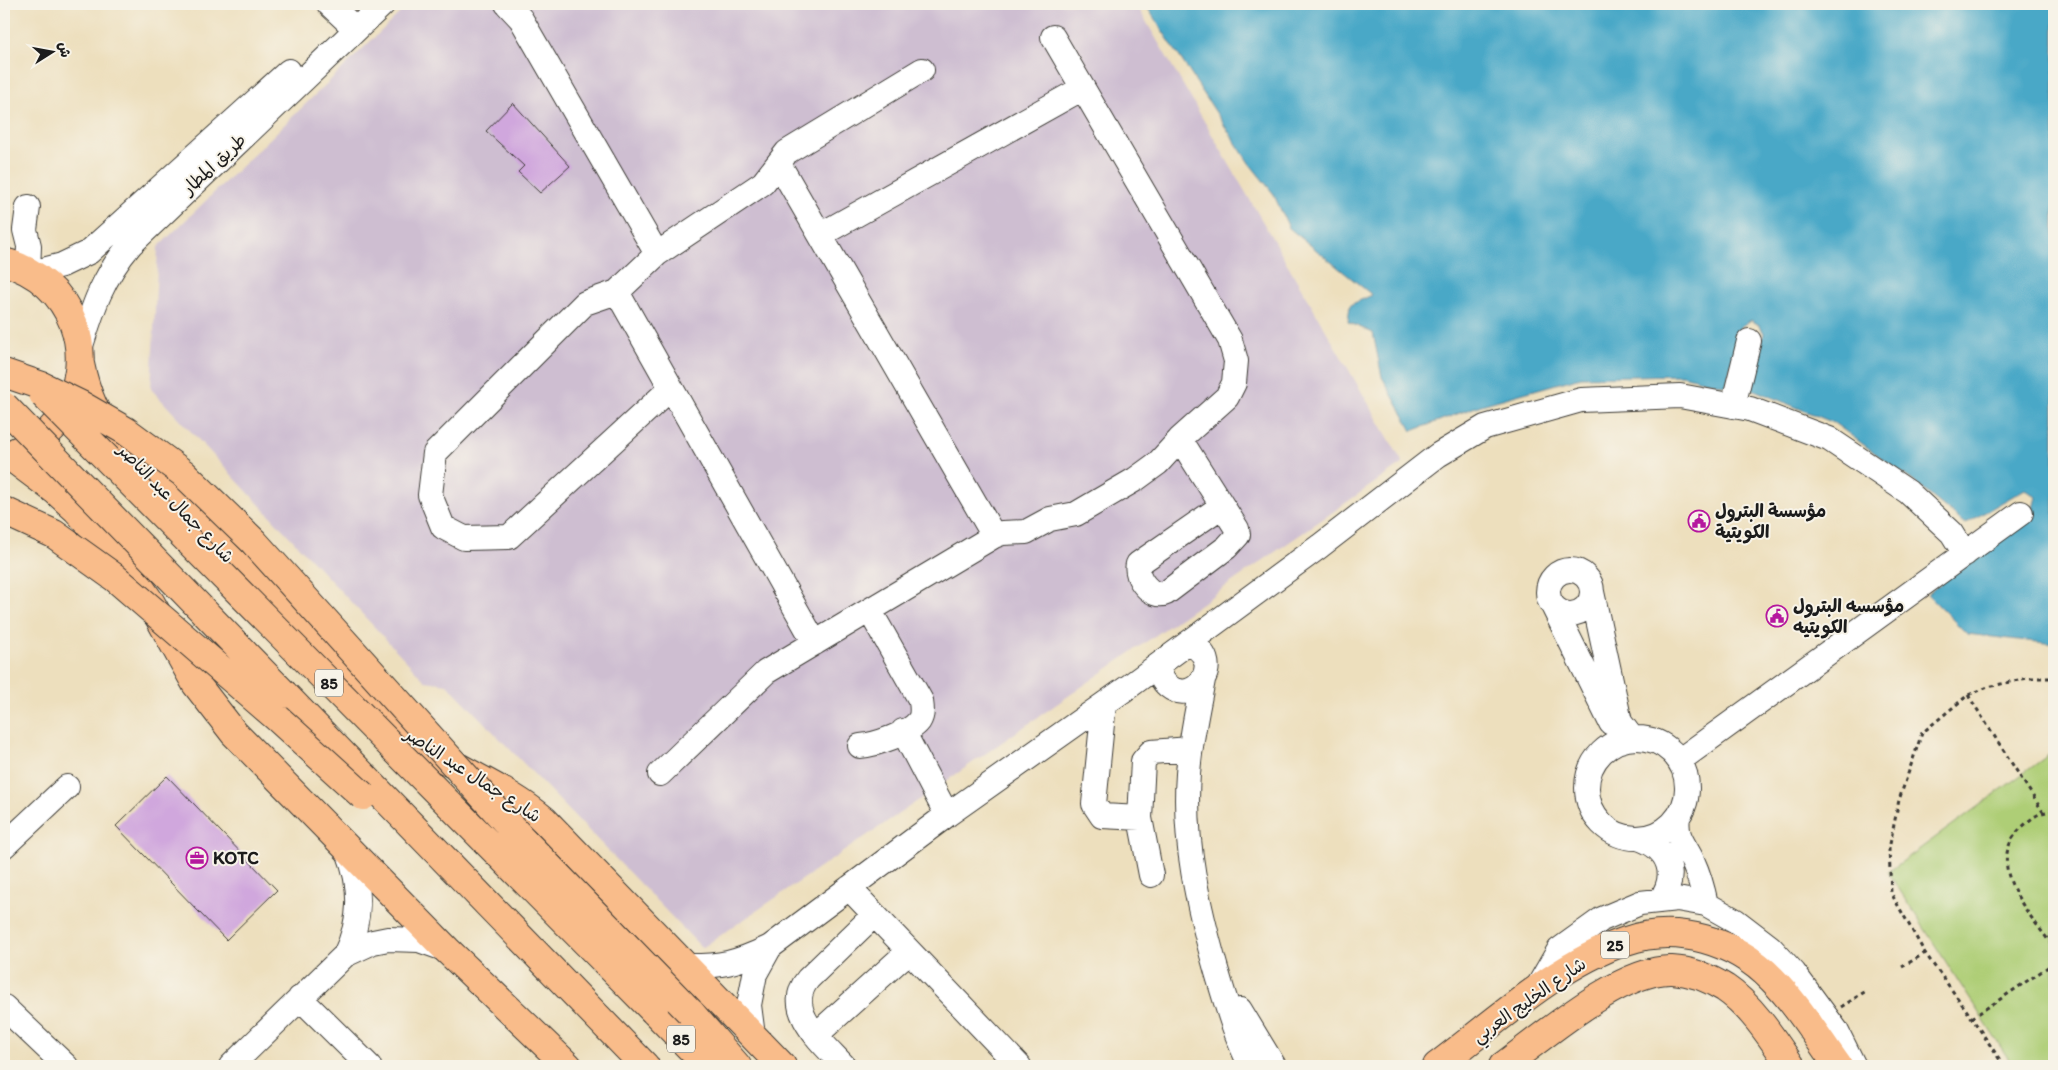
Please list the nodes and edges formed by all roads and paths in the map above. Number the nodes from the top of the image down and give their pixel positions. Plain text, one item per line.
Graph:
1 (383, 4) edge
2 (507, 4) edge
3 (346, 9) edge
4 (1053, 37) dead end
5 (922, 70) dead end
6 (1083, 88) junction
7 (779, 164) junction
8 (28, 207) dead end
9 (25, 230) junction
10 (820, 235) junction
11 (4, 254) edge
12 (657, 254) junction
13 (21, 268) edge
14 (616, 292) junction
15 (1749, 341) dead end
16 (4, 355) edge
17 (80, 356) junction
18 (4, 373) edge
19 (671, 388) junction
20 (4, 406) edge
21 (1733, 406) junction
22 (1180, 439) junction
23 (5, 455) edge
24 (4, 510) edge
25 (1214, 511) junction
26 (2021, 512) dead end
27 (994, 536) junction
28 (1965, 554) junction
29 (1592, 592) junction
30 (1554, 608) junction
31 (870, 611) junction
32 (815, 643) junction
33 (1188, 643) junction
34 (1159, 665) junction
35 (2054, 678) edge
36 (1203, 680) junction
37 (1132, 685) junction
38 (1174, 689) junction
39 (1968, 695) junction
40 (1104, 704) junction
41 (1196, 717) junction
42 (903, 731) junction
43 (1623, 740) junction
44 (860, 746) dead end
45 (1190, 749) junction
46 (1680, 760) junction
47 (660, 774) dead end
48 (67, 787) dead end
49 (2054, 811) edge
50 (2043, 812) junction
51 (947, 815) junction
52 (1678, 817) junction
53 (1140, 818) junction
54 (1638, 838) junction
55 (4, 846) edge
56 (348, 851) junction
57 (437, 852) junction
58 (1150, 875) dead end
59 (849, 888) junction
60 (1660, 901) junction
61 (1706, 904) junction
62 (874, 915) junction
63 (770, 947) junction
64 (2054, 948) edge
65 (447, 950) junction
66 (909, 951) junction
67 (1925, 953) junction
68 (345, 954) junction
69 (2054, 963) edge
70 (1215, 964) junction
71 (683, 966) junction
72 (1902, 967) dead end
73 (1536, 991) junction
74 (1866, 991) dead end
75 (300, 998) junction
76 (4, 1007) edge
77 (1800, 1013) junction
78 (1826, 1017) junction
79 (1972, 1018) junction
80 (1770, 1034) junction
81 (816, 1035) junction
82 (753, 1036) junction
83 (66, 1066) edge
84 (231, 1066) edge
85 (369, 1066) edge
86 (568, 1066) edge
87 (645, 1066) edge
88 (708, 1066) edge
89 (737, 1066) edge
90 (782, 1066) edge
91 (844, 1066) edge
92 (1019, 1066) edge
93 (1251, 1066) edge
94 (1274, 1066) edge
95 (1437, 1066) edge
96 (1503, 1066) edge
97 (1792, 1066) edge
98 (1838, 1066) edge
99 (1854, 1066) edge
100 (2004, 1066) edge

1 - 17 street, طريق المطار
2 - 12 street
3 - 13 street, طريق المطار
4 - 6 street
5 - 7 street
6 - 10 street
6 - 22 street
7 - 10 street
7 - 12 street
8 - 9 street
9 - 11 street
9 - 13 street
10 - 27 street
12 - 14 street
13 - 17 main road, شارع جمال عبد الناصر
14 - 19 street
14 - 19 street
15 - 21 street
16 - 88 main road, شارع جمال عبد الناصر / 85, bridge
17 - 23 main road
17 - 71 main road, شارع جمال عبد الناصر
18 - 89 main road, bridge
19 - 32 street
20 - 57 main road, 85, bridge
21 - 28 street
21 - 33 street
22 - 25 street
22 - 27 street
23 - 56 main road
24 - 57 main road, bridge
25 - 25 street
26 - 28 street
27 - 31 street
28 - 46 street
29 - 30 street
29 - 30 street
29 - 43 street
30 - 43 street
31 - 32 street
31 - 42 street
32 - 47 street
33 - 34 street
33 - 36 street
34 - 37 street
34 - 38 street
35 - 39 path
36 - 38 street
36 - 41 street
37 - 38 street
37 - 40 street
38 - 41 street
39 - 50 path
39 - 67 path
40 - 51 street
40 - 53 street
41 - 45 street
42 - 44 street
42 - 51 street
43 - 46 street
43 - 54 street
45 - 53 street
45 - 70 street
46 - 52 street
48 - 55 street
49 - 50 path
50 - 64 path
51 - 59 street
52 - 54 street
52 - 61 street
53 - 58 street
54 - 60 street
56 - 65 main road
56 - 68 street
57 - 87 main road, 85
59 - 62 street
59 - 63 street
60 - 61 street
60 - 73 street
61 - 78 street
62 - 66 street
62 - 81 street
63 - 71 street
63 - 82 street
65 - 68 street
65 - 86 main road
66 - 81 street
66 - 92 street
67 - 72 path
67 - 79 path
68 - 75 street
69 - 79 path
70 - 93 street
70 - 94 street
71 - 82 main road, شارع جمال عبد الناصر
73 - 77 main road, شارع الخليج العربي / 25
73 - 95 main road, شارع الخليج العربي / 25
74 - 78 path
75 - 84 street
75 - 85 street
76 - 83 street
77 - 80 main road
77 - 98 main road, شارع الخليج العربي / 25
78 - 99 street
79 - 100 path
80 - 96 main road, 25
80 - 97 main road, 25
81 - 91 street
82 - 90 main road, شارع جمال عبد الناصر

